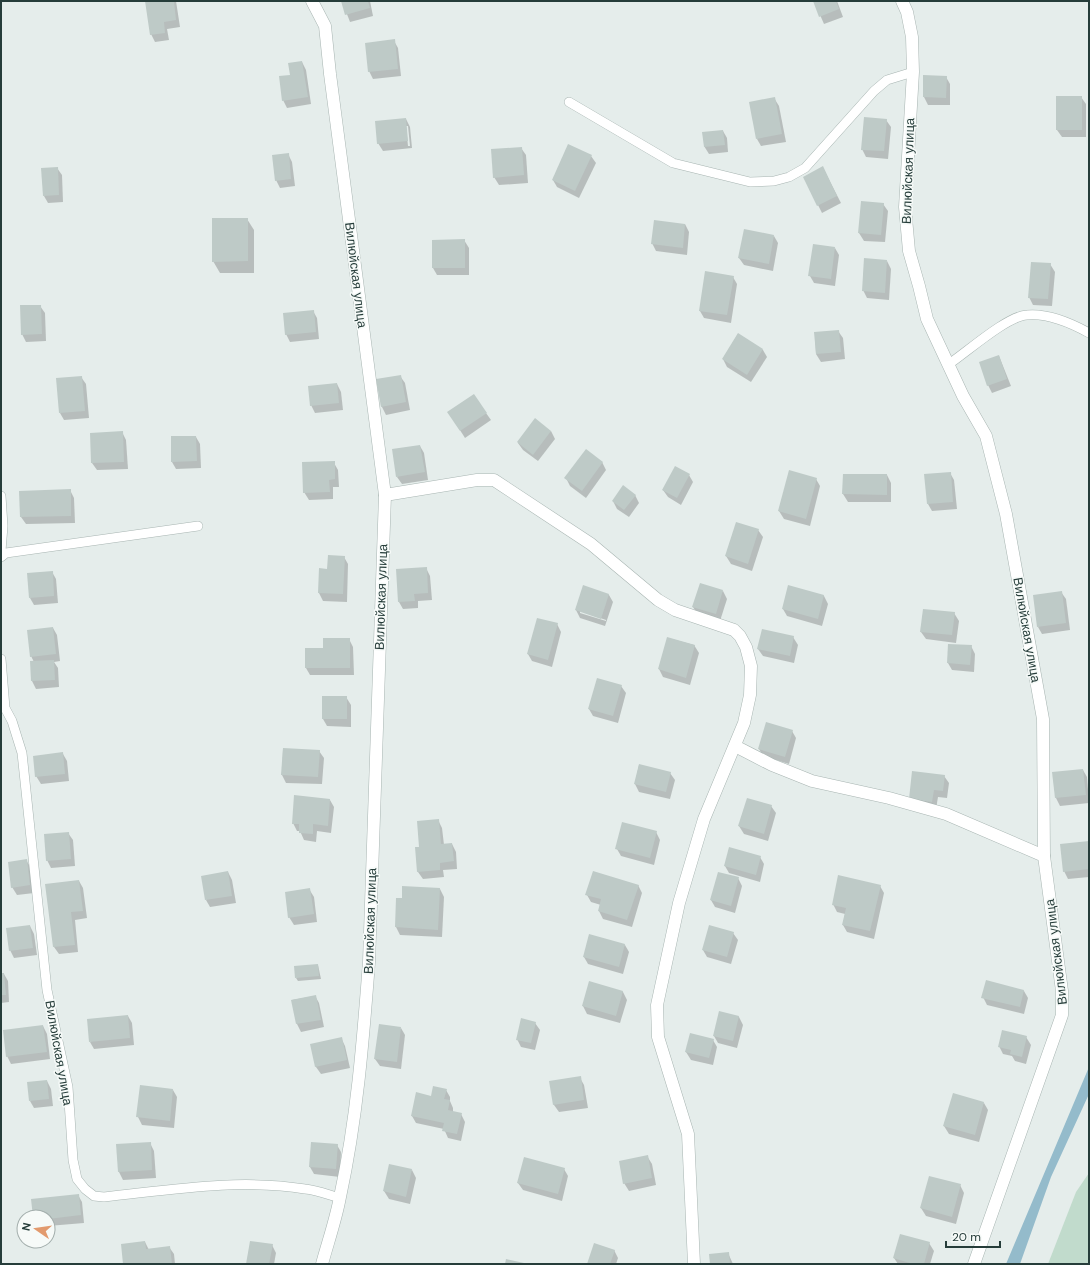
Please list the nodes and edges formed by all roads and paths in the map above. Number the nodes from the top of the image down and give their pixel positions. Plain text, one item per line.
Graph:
1 (312, 1) edge
2 (902, 1) edge
3 (913, 72) junction
4 (569, 102) dead end
5 (1089, 333) edge
6 (949, 364) junction
7 (384, 495) junction
8 (1, 496) edge
9 (2, 526) edge
10 (198, 526) dead end
11 (1, 551) edge
12 (1, 557) edge
13 (1, 659) edge
14 (735, 746) junction
15 (1044, 856) junction
16 (340, 1198) junction
17 (322, 1264) edge
18 (694, 1264) edge
19 (974, 1264) edge

1 - 7 street, Вилюйская улица
2 - 3 street, Вилюйская улица
3 - 4 lane
3 - 6 street, Вилюйская улица
5 - 6 lane
6 - 15 street, Вилюйская улица
7 - 14 street
7 - 16 street, Вилюйская улица
8 - 9 lane
9 - 11 lane
10 - 12 lane
13 - 16 lane, Вилюйская улица
14 - 15 street
14 - 18 street
15 - 19 street, Вилюйская улица
16 - 17 street, Вилюйская улица

